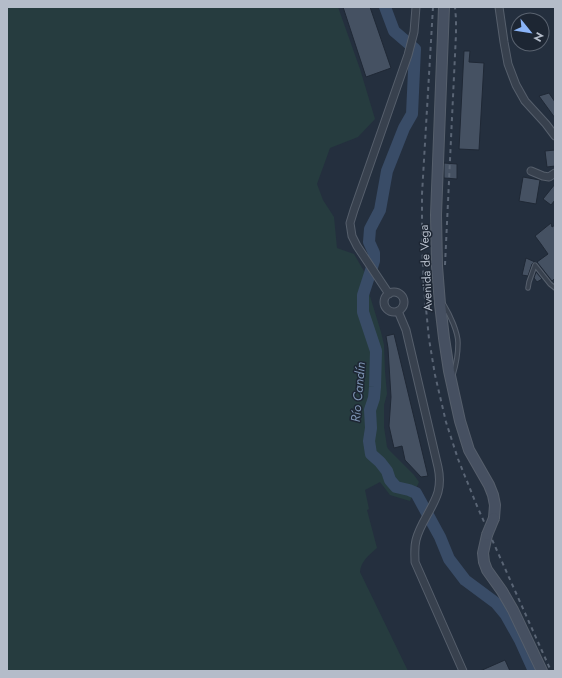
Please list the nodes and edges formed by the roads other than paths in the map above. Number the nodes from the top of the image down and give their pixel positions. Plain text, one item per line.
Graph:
1 (416, 7) edge
2 (444, 7) edge
3 (499, 7) edge
4 (555, 136) edge
5 (531, 171) dead end
6 (555, 173) edge
7 (528, 288) dead end
8 (555, 288) edge
9 (389, 294) junction
10 (398, 311) junction
11 (463, 671) edge
12 (542, 671) edge

1 - 9 street
2 - 12 street, Avenida de Vega, bridge
3 - 4 street
5 - 6 street
7 - 8 lane
9 - 10 street
9 - 10 street
10 - 11 street

